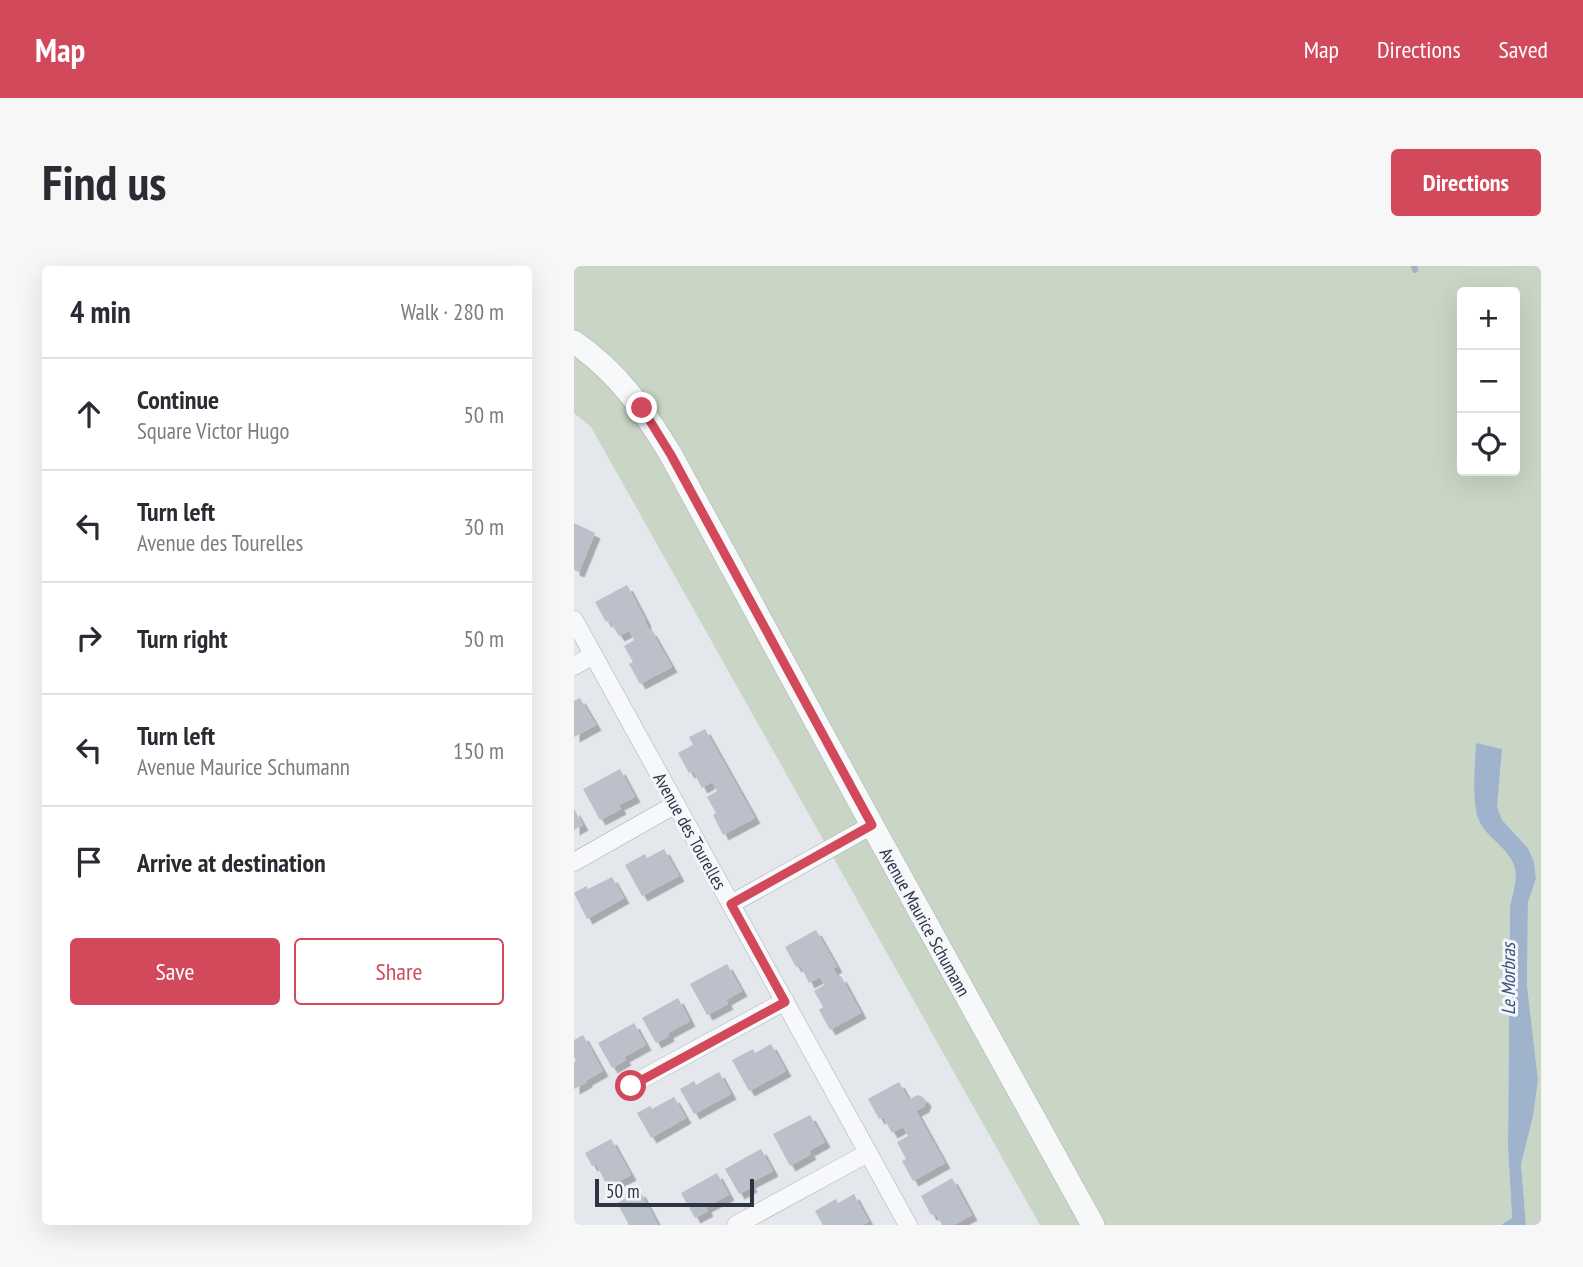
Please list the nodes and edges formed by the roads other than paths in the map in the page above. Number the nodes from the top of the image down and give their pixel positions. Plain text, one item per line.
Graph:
1 (574, 342) edge
2 (574, 620) edge
3 (593, 655) junction
4 (574, 666) edge
5 (676, 804) junction
6 (872, 825) junction
7 (574, 862) edge
8 (731, 904) junction
9 (785, 1002) junction
10 (631, 1086) dead end
11 (868, 1153) junction
12 (736, 1225) edge
13 (908, 1225) edge
14 (1093, 1225) edge

1 - 6 street, Avenue Maurice Schumann
2 - 3 street, Avenue des Tourelles
3 - 4 street
3 - 5 street, Avenue des Tourelles
5 - 7 street
5 - 8 street, Avenue des Tourelles
6 - 8 street
6 - 14 street, Avenue Maurice Schumann
8 - 9 street, Avenue des Tourelles
9 - 10 street
9 - 11 street, Avenue des Tourelles
11 - 12 street
11 - 13 street, Avenue des Tourelles

